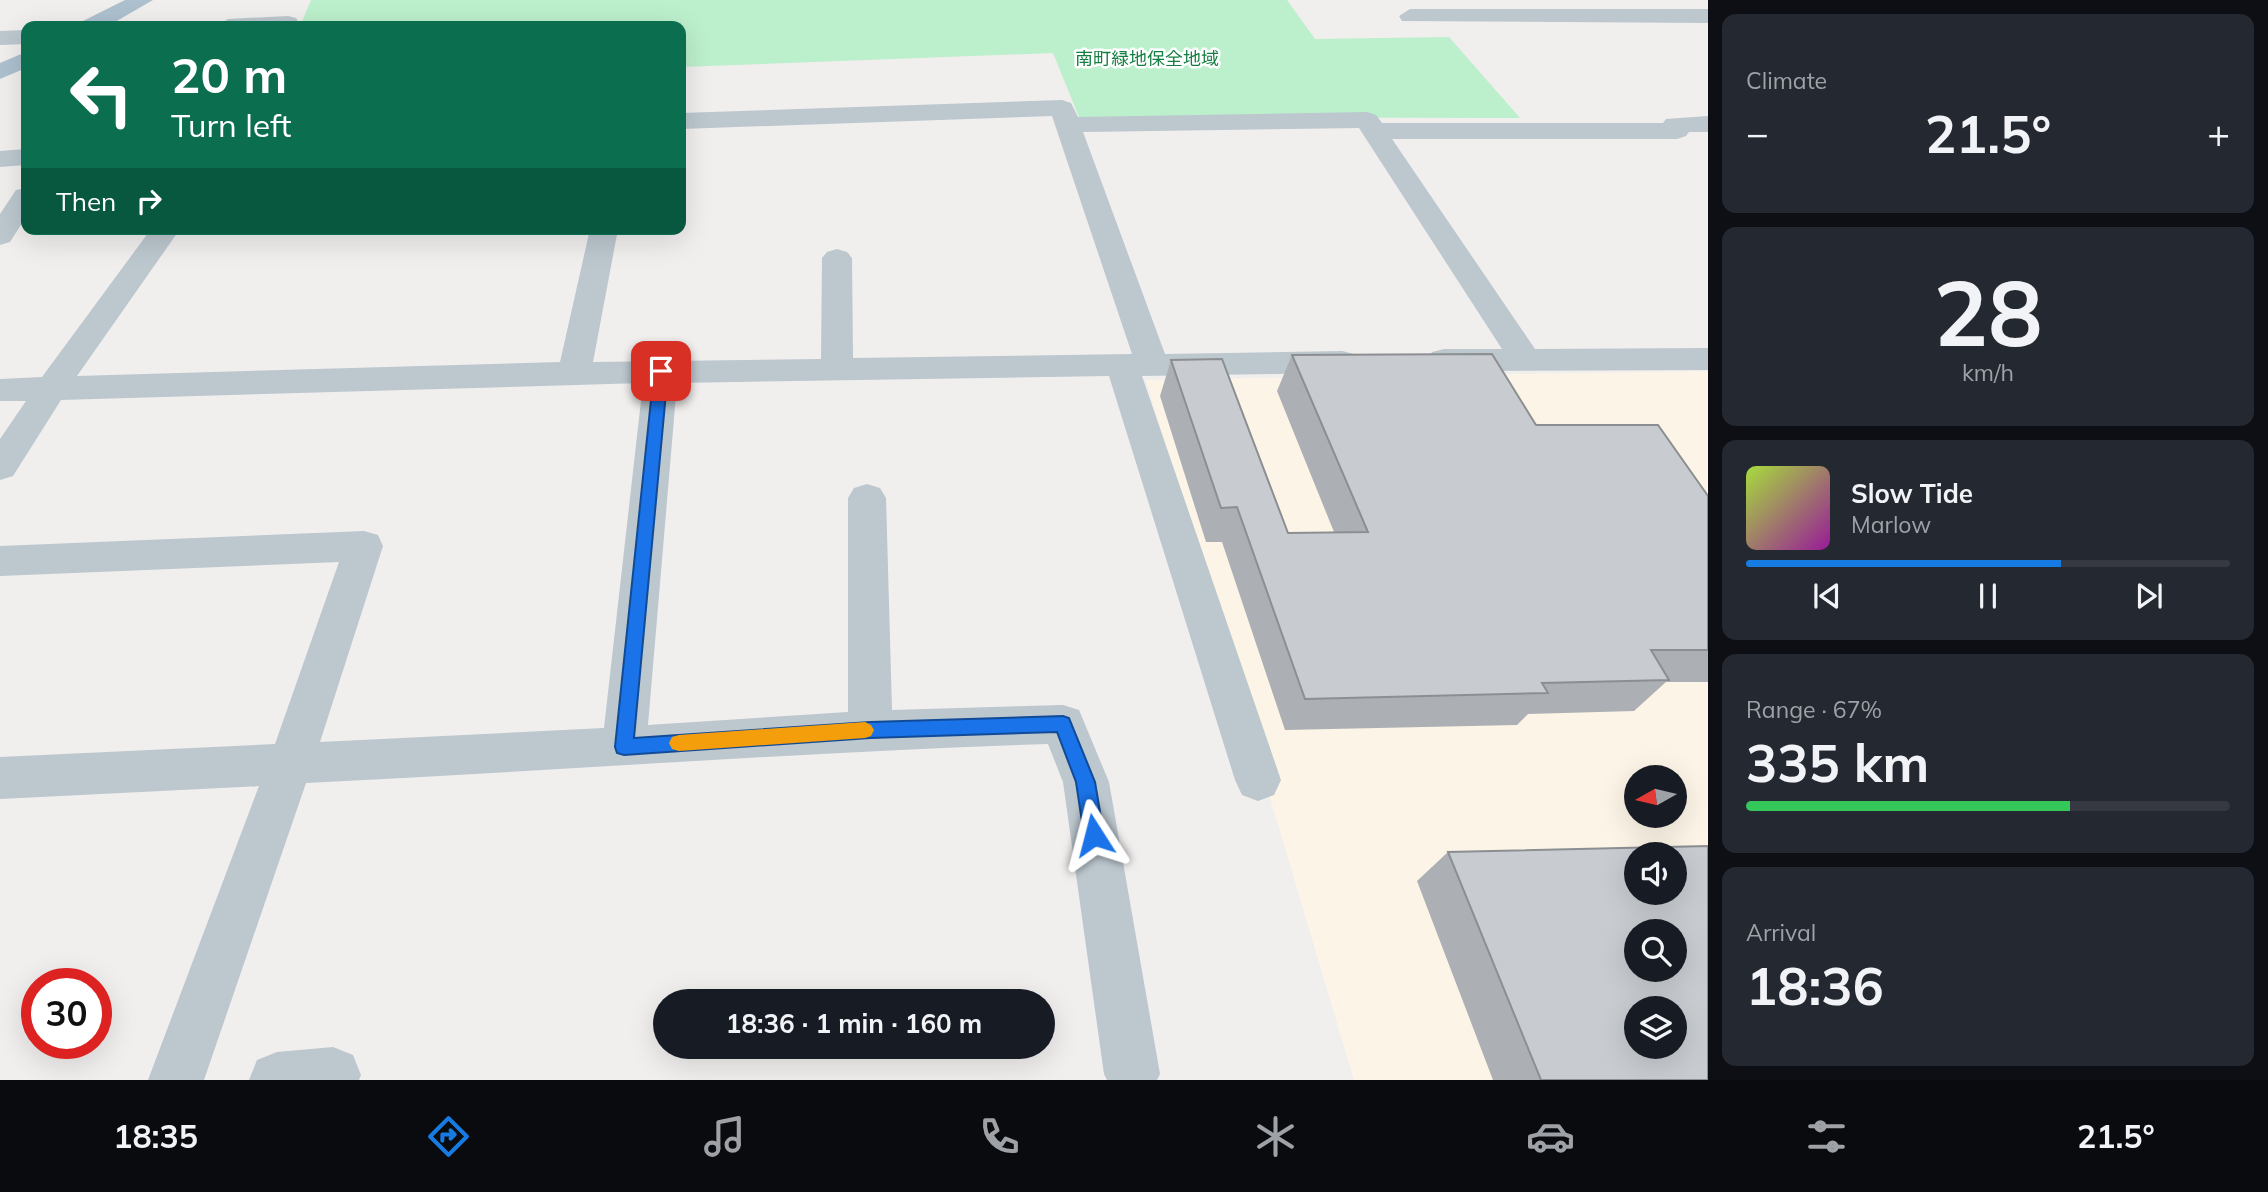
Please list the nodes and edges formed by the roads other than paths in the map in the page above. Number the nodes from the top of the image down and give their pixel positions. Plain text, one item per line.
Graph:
1 (142, 0) edge
2 (299, 0) edge
3 (1410, 16) dead end
4 (1708, 16) edge
5 (101, 21) edge
6 (289, 21) edge
7 (21, 37) edge
8 (0, 38) edge
9 (21, 62) edge
10 (0, 72) edge
11 (686, 121) edge
12 (1708, 124) edge
13 (1069, 125) junction
14 (1374, 131) junction
15 (21, 157) edge
16 (0, 159) edge
17 (21, 204) edge
18 (162, 235) edge
19 (603, 235) edge
20 (0, 236) edge
21 (837, 258) dead end
22 (1525, 359) junction
23 (1708, 359) edge
24 (1373, 361) edge
25 (1415, 361) edge
26 (1137, 364) junction
27 (837, 369) junction
28 (661, 371) junction
29 (574, 373) junction
30 (51, 388) junction
31 (0, 390) edge
32 (0, 467) edge
33 (867, 498) dead end
34 (0, 561) edge
35 (870, 730) junction
36 (624, 747) junction
37 (290, 765) junction
38 (0, 778) edge
39 (1258, 780) dead end
40 (1132, 1074) dead end
41 (333, 1075) dead end
42 (176, 1080) edge
43 (276, 1080) edge

1 - 5 main road
2 - 6 street
3 - 4 street
7 - 8 street
9 - 10 main road
11 - 13 street
12 - 14 street
13 - 14 street
13 - 26 street
14 - 22 street
15 - 16 street
17 - 20 street
18 - 30 street
19 - 29 street
21 - 27 street
22 - 23 street
22 - 25 street
24 - 26 street
26 - 27 street
26 - 39 street
27 - 28 street
28 - 29 street
28 - 36 street
29 - 30 street
30 - 31 street
30 - 32 street
33 - 35 street
34 - 37 street
35 - 36 street
35 - 40 street
36 - 37 street
37 - 38 street
37 - 42 street
41 - 43 street

